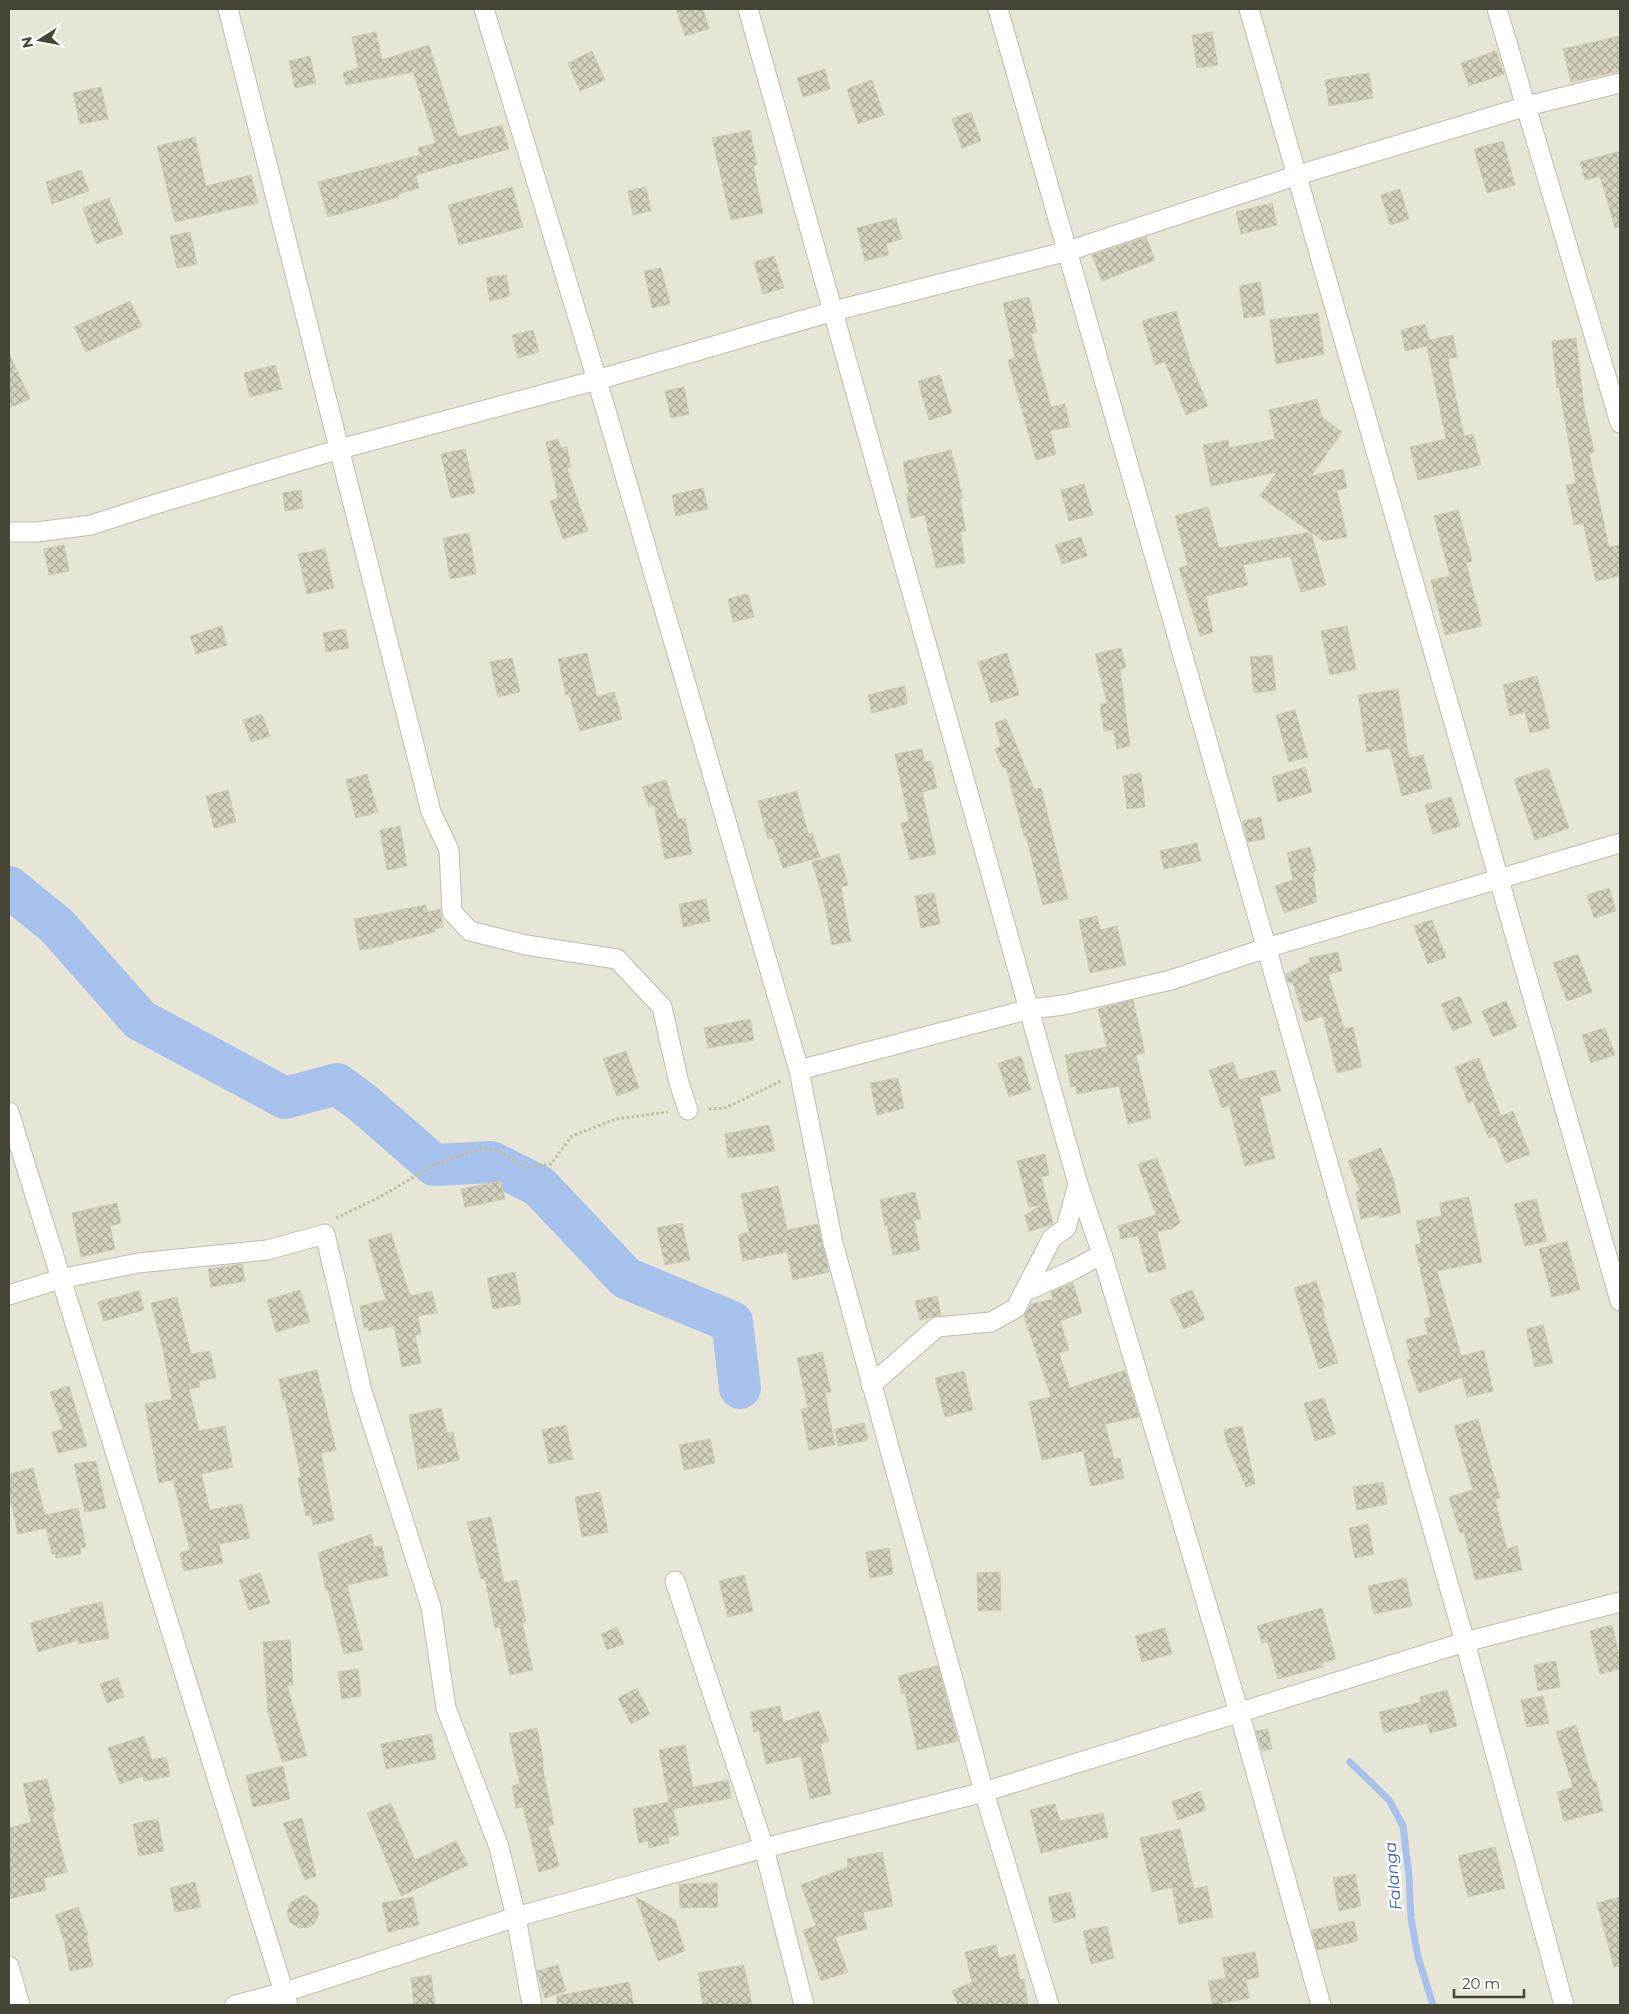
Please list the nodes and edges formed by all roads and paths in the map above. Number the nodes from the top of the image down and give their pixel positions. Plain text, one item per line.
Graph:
1 (228, 9) edge
2 (484, 9) edge
3 (748, 9) edge
4 (998, 9) edge
5 (1249, 9) edge
6 (1497, 9) edge
7 (1620, 82) edge
8 (1527, 106) junction
9 (1298, 175) junction
10 (1068, 251) junction
11 (834, 311) junction
12 (597, 380) junction
13 (1620, 423) edge
14 (340, 449) junction
15 (9, 532) edge
16 (1620, 843) edge
17 (1500, 879) junction
18 (1266, 948) junction
19 (1030, 1009) junction
20 (799, 1070) junction
21 (688, 1110) junction
22 (9, 1112) edge
23 (1078, 1184) junction
24 (328, 1222) dead end
25 (1102, 1254) junction
26 (60, 1279) junction
27 (1024, 1292) junction
28 (9, 1295) edge
29 (1620, 1301) edge
30 (871, 1385) junction
31 (675, 1581) dead end
32 (1620, 1602) edge
33 (1464, 1642) junction
34 (1238, 1712) junction
35 (984, 1792) junction
36 (764, 1848) junction
37 (516, 1917) junction
38 (9, 1966) edge
39 (286, 1999) edge
40 (20, 2005) edge
41 (235, 2005) edge
42 (532, 2005) edge
43 (804, 2005) edge
44 (1049, 2005) edge
45 (1321, 2005) edge
46 (1564, 2005) edge

1 - 14 street
2 - 12 street
3 - 11 street
4 - 10 street
5 - 9 street
6 - 8 street
7 - 8 street
8 - 9 street
8 - 13 street
9 - 10 street
9 - 17 street
10 - 11 street
10 - 18 street
11 - 12 street
11 - 19 street
12 - 14 street
12 - 20 street
14 - 15 street
14 - 21 street
16 - 17 street
17 - 18 street
17 - 29 street
18 - 19 street
18 - 33 street
19 - 20 street
19 - 23 street
20 - 21 path
20 - 30 street
21 - 24 path
22 - 26 street
23 - 25 street
23 - 27 street
25 - 27 street
25 - 34 street
26 - 28 street
26 - 37 street
26 - 39 street
27 - 30 street
30 - 35 street
31 - 36 street
32 - 33 street
33 - 34 street
33 - 46 street
34 - 35 street
34 - 45 street
35 - 36 street
35 - 44 street
36 - 37 street
36 - 43 street
37 - 39 street
37 - 42 street
38 - 40 street
39 - 41 street

